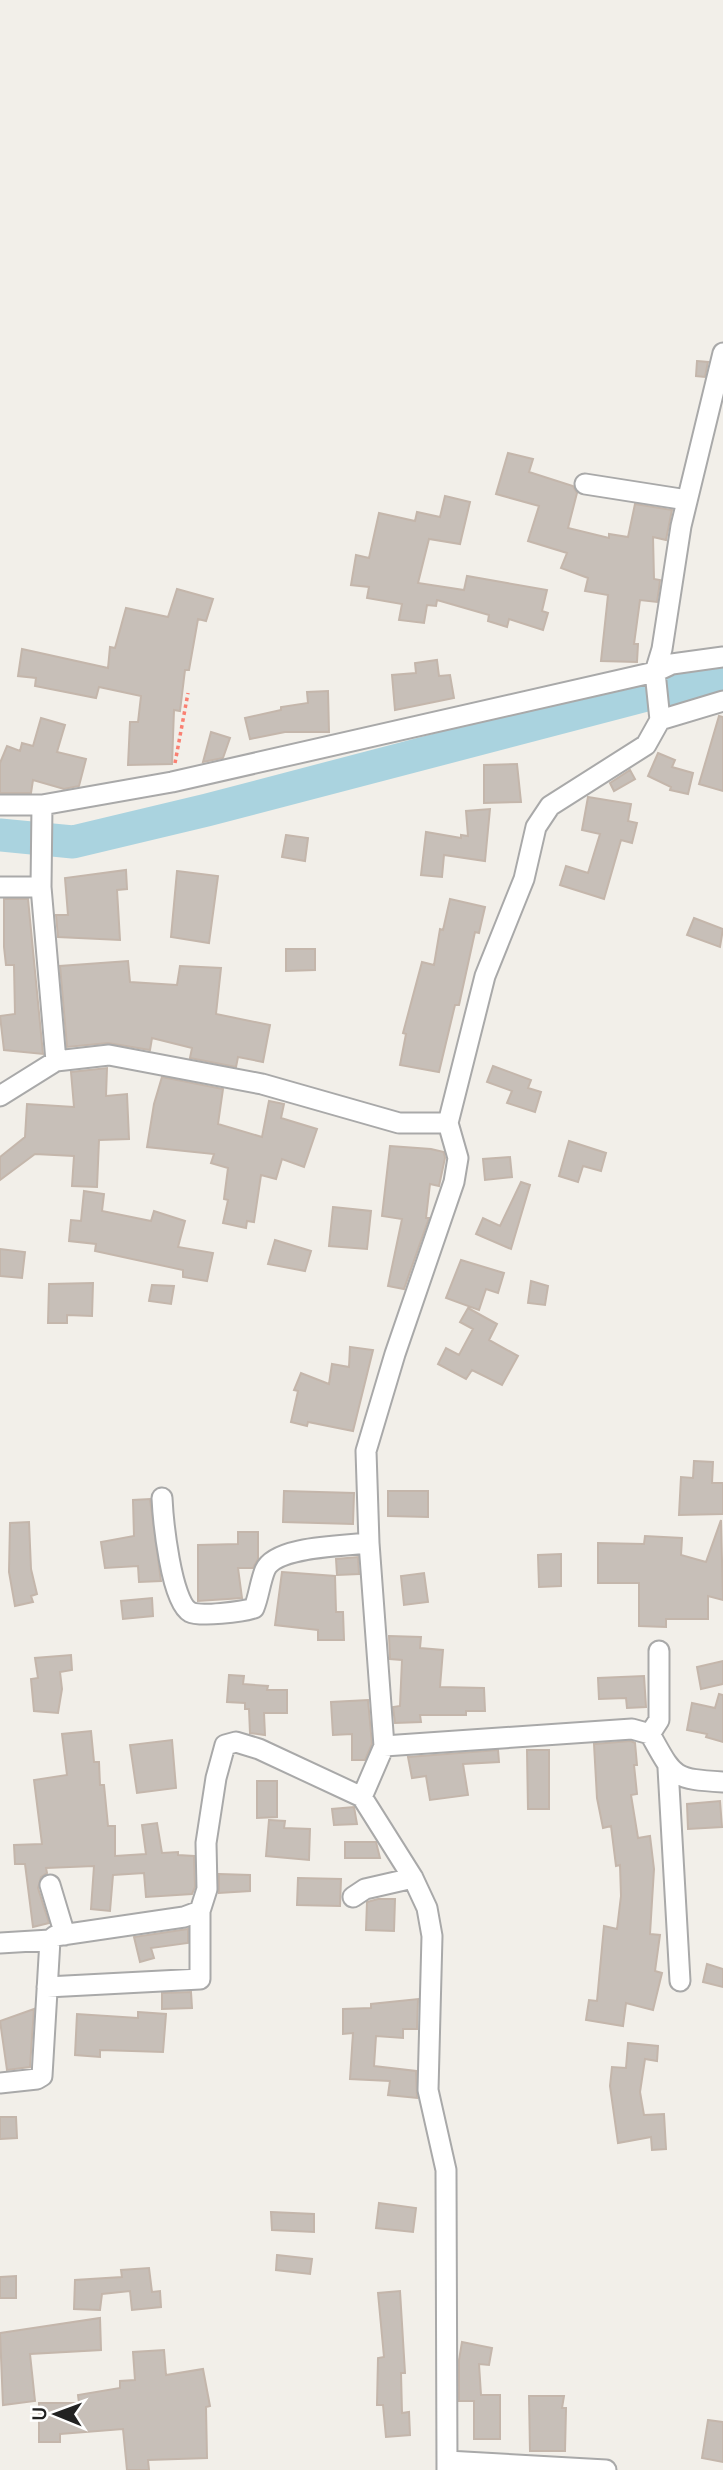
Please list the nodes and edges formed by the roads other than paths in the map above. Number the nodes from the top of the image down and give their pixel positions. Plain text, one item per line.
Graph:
1 (723, 353) edge
2 (585, 484) dead end
3 (687, 500) junction
4 (723, 657) edge
5 (656, 678) junction
6 (723, 701) edge
7 (659, 717) junction
8 (0, 805) edge
9 (42, 810) junction
10 (0, 887) edge
11 (41, 887) junction
12 (55, 1061) junction
13 (0, 1096) edge
14 (448, 1123) junction
15 (162, 1498) dead end
16 (369, 1543) junction
17 (659, 1651) dead end
18 (650, 1734) junction
19 (384, 1746) junction
20 (668, 1769) junction
21 (723, 1782) edge
22 (362, 1797) junction
23 (413, 1878) junction
24 (50, 1885) dead end
25 (353, 1897) dead end
26 (201, 1911) junction
27 (57, 1937) junction
28 (0, 1943) edge
29 (680, 1981) dead end
30 (47, 1987) junction
31 (0, 2083) edge
32 (447, 2466) edge
33 (606, 2470) edge

1 - 3 street
2 - 3 street
3 - 5 street
4 - 5 street
5 - 7 street
5 - 9 street
6 - 7 street
7 - 14 street
8 - 9 street
9 - 11 street
10 - 11 street
11 - 12 street
12 - 13 street
12 - 14 street
14 - 16 street
15 - 16 street
16 - 19 street
17 - 18 street
18 - 19 street
18 - 20 street
19 - 22 street
20 - 21 street
20 - 29 street
22 - 23 street
22 - 26 street
23 - 25 street
23 - 32 street
24 - 27 street
26 - 27 street
26 - 30 street
27 - 28 street
27 - 30 street
30 - 31 street
32 - 33 street

